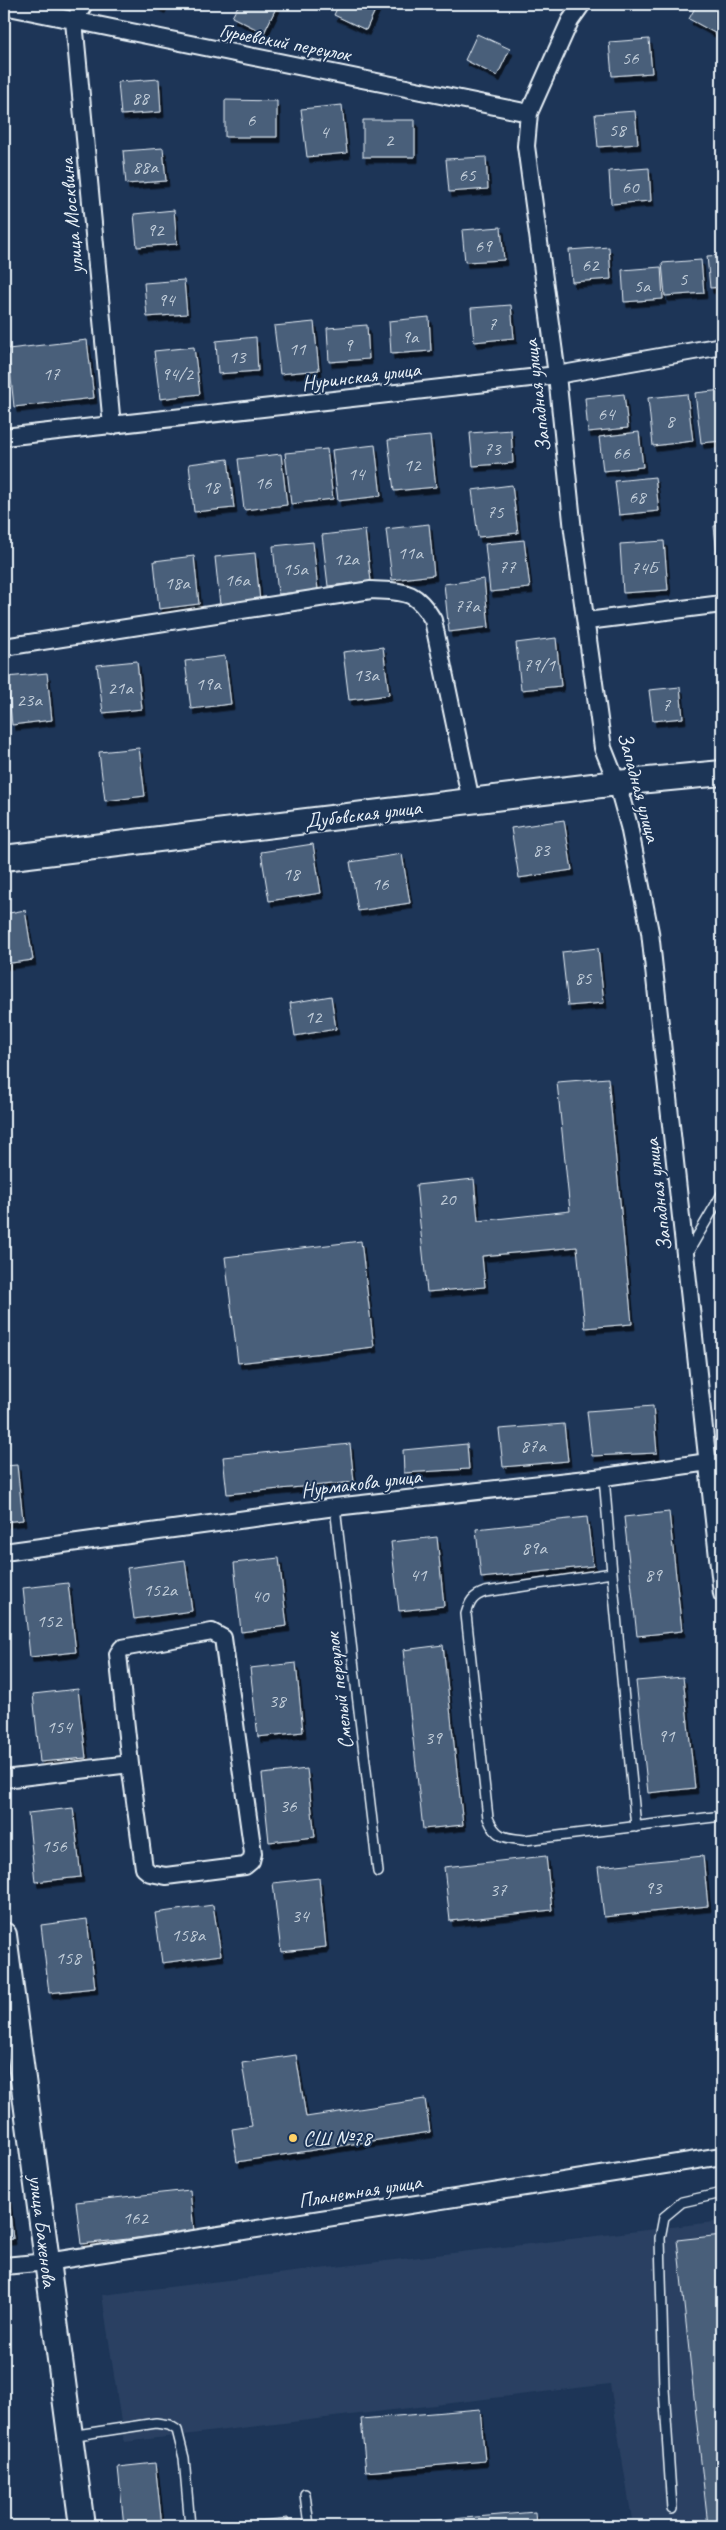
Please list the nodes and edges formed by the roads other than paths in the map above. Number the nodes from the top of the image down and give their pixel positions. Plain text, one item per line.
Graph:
1 (84, 4) edge
2 (582, 4) edge
3 (4, 6) edge
4 (74, 21) junction
5 (529, 113) junction
6 (722, 346) edge
7 (556, 375) junction
8 (112, 426) junction
9 (4, 437) edge
10 (722, 604) edge
11 (587, 621) junction
12 (4, 647) edge
13 (722, 773) edge
14 (617, 784) junction
15 (471, 801) junction
16 (4, 858) edge
17 (722, 1194) edge
18 (719, 1209) edge
19 (687, 1255) junction
20 (715, 1460) edge
21 (722, 1476) edge
22 (604, 1477) junction
23 (334, 1507) junction
24 (4, 1552) edge
25 (721, 1566) edge
26 (612, 1573) junction
27 (722, 1594) edge
28 (130, 1764) junction
29 (4, 1779) edge
30 (722, 1816) edge
31 (636, 1827) junction
32 (378, 1872) dead end
33 (4, 1935) edge
34 (10, 2033) edge
35 (722, 2156) edge
36 (722, 2193) edge
37 (47, 2262) junction
38 (4, 2266) edge
39 (70, 2436) junction
40 (305, 2494) dead end
41 (672, 2510) dead end
42 (82, 2526) edge
43 (190, 2526) edge
44 (309, 2526) edge

1 - 4 street
2 - 5 street, Западная улица
3 - 4 street, Гурьевский переулок
4 - 5 street, Гурьевский переулок
4 - 8 street, улица Москвина
5 - 7 street, Западная улица
6 - 7 street, Нуринская улица
7 - 8 street, Нуринская улица
7 - 11 street, Западная улица
8 - 9 street, Нуринская улица
10 - 11 street
11 - 14 street, Западная улица
12 - 15 street
13 - 14 main road, Дубовская улица
14 - 15 main road, Дубовская улица
14 - 19 street, Западная улица
15 - 16 main road, Дубовская улица
17 - 18 lane
18 - 19 lane
19 - 20 street, Западная улица
20 - 21 lane
20 - 22 street, Нурмакова улица
20 - 25 street, Западная улица
22 - 23 street, Нурмакова улица
22 - 26 lane
23 - 24 street, Нурмакова улица
23 - 32 lane, Смелый переулок
25 - 27 street, Западная улица
26 - 31 lane
26 - 31 lane
28 - 28 street
28 - 29 street
30 - 31 lane
33 - 34 main road, улица Баженова
34 - 37 main road, улица Баженова
35 - 37 street, Планетная улица
36 - 41 lane
37 - 38 street, Планетная улица
37 - 39 main road, улица Баженова
39 - 42 main road, улица Баженова
39 - 43 lane
40 - 44 lane

